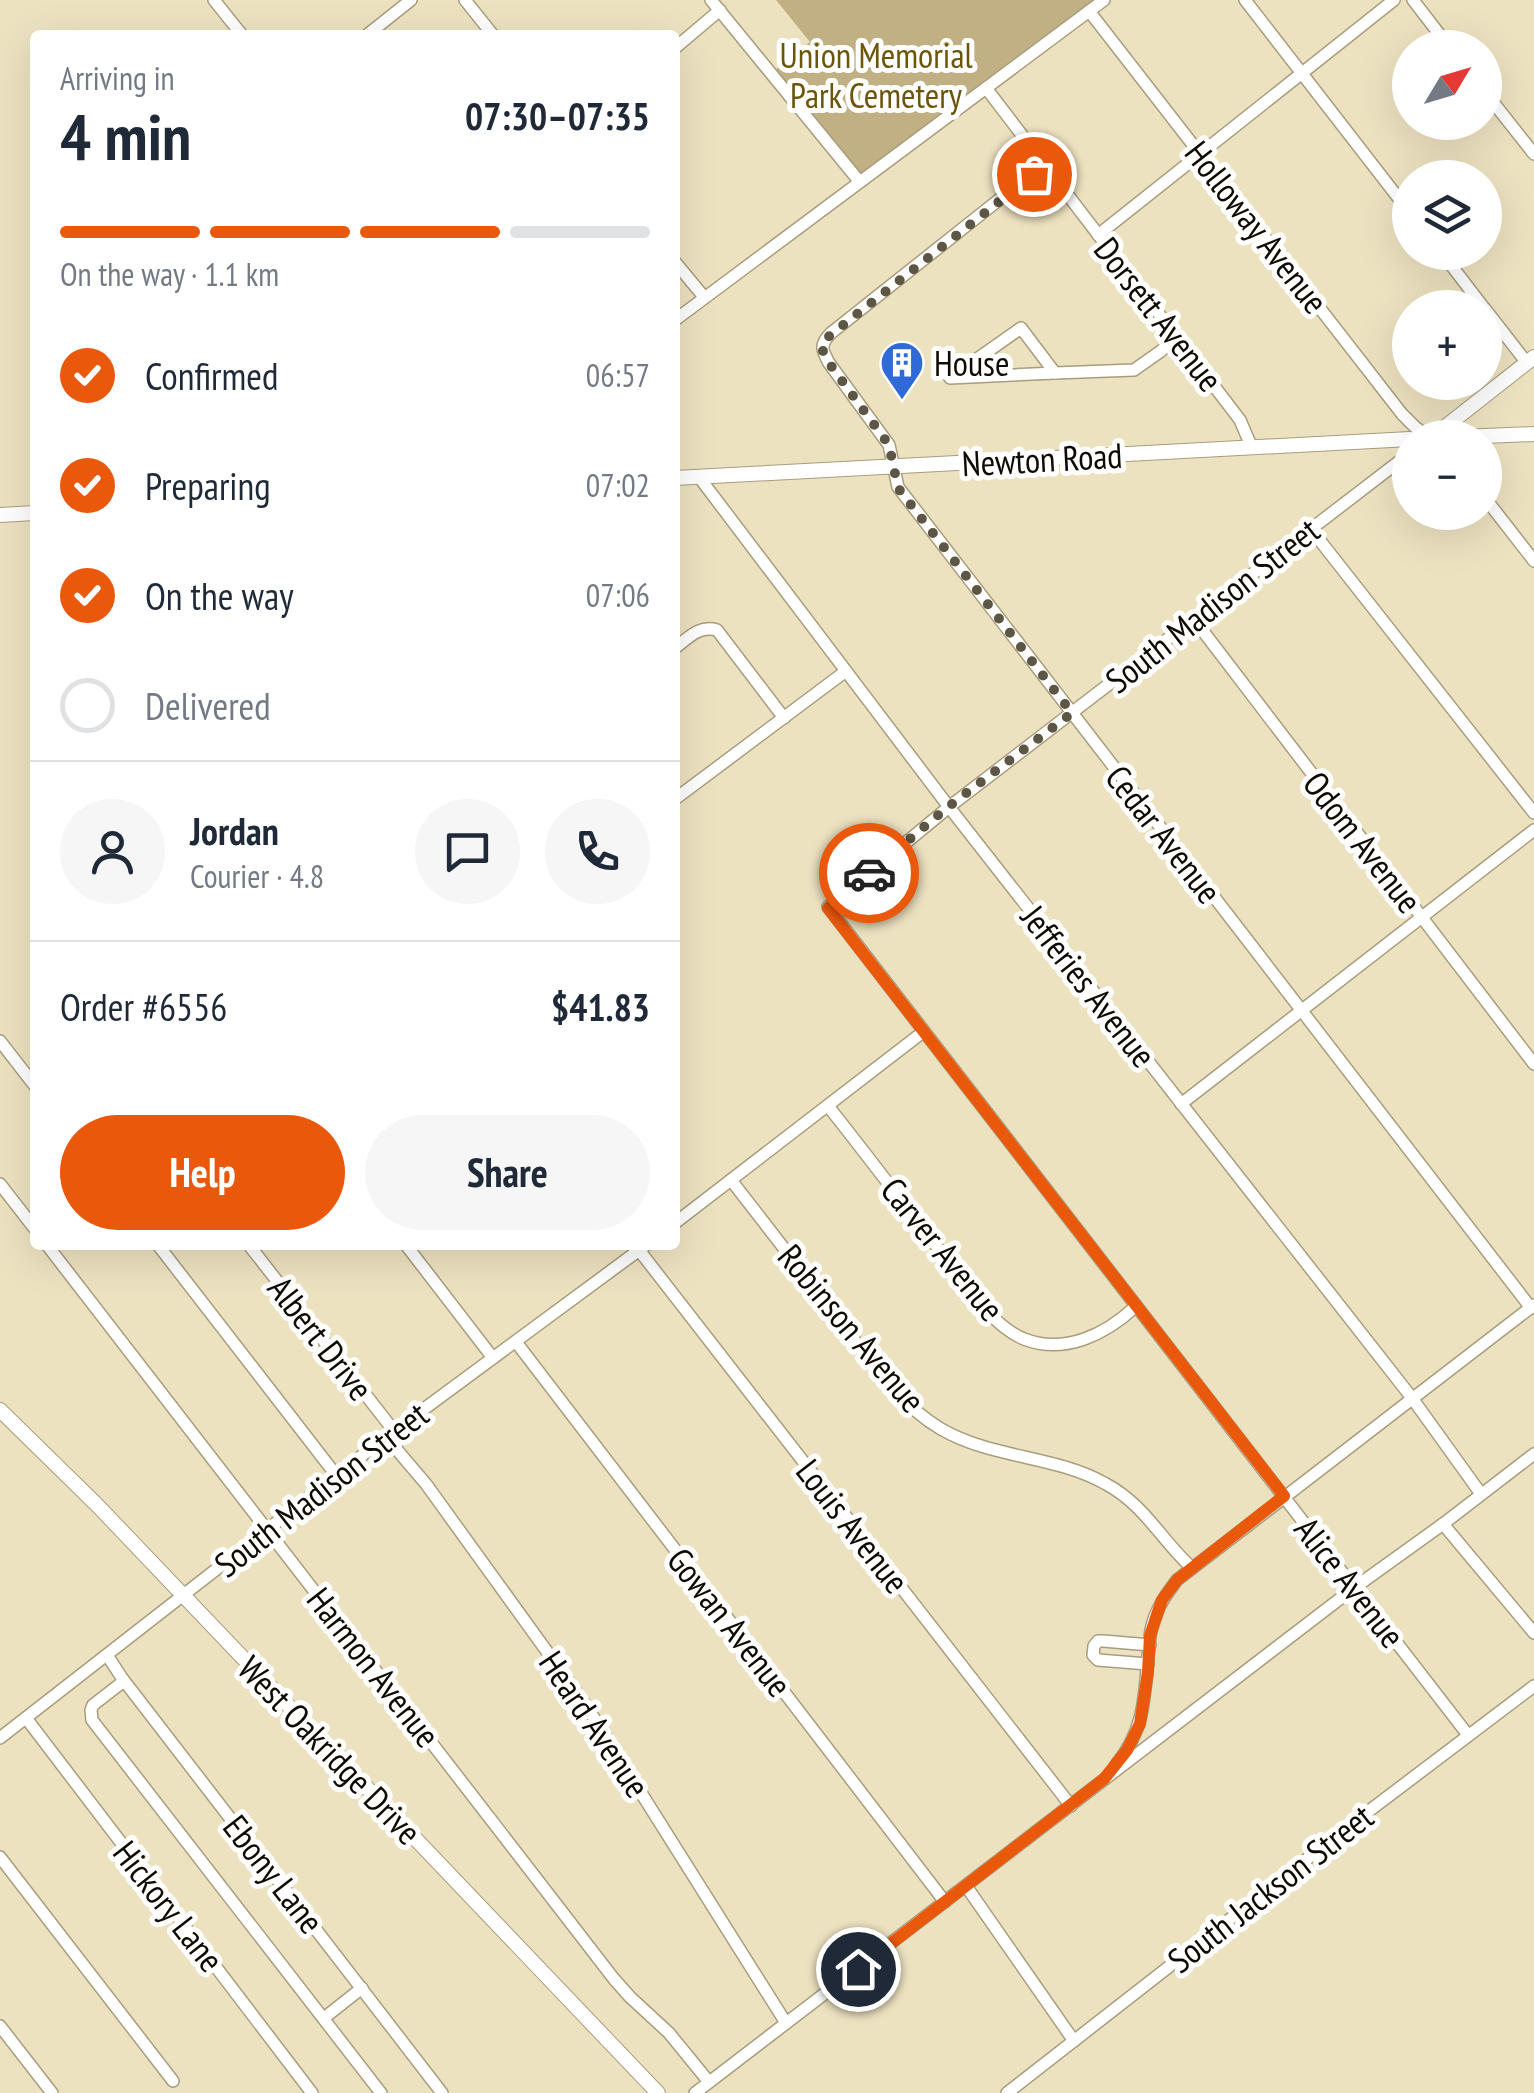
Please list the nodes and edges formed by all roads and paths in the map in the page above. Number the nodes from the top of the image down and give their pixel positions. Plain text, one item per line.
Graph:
1 (214, 0) edge
2 (410, 0) edge
3 (465, 0) edge
4 (1104, 0) edge
5 (1244, 0) edge
6 (1394, 0) edge
7 (1413, 0) edge
8 (716, 5) edge
9 (1089, 12) junction
10 (238, 30) edge
11 (374, 30) edge
12 (489, 30) edge
13 (1436, 30) edge
14 (680, 43) edge
15 (1301, 73) junction
16 (986, 88) junction
17 (1502, 114) edge
18 (1200, 153) junction
19 (1534, 154) edge
20 (1044, 164) junction
21 (859, 182) junction
22 (1392, 191) edge
23 (1098, 235) junction
24 (680, 268) edge
25 (1455, 270) edge
26 (1470, 290) edge
27 (704, 298) junction
28 (680, 316) edge
29 (1502, 328) edge
30 (1176, 336) junction
31 (1530, 360) edge
32 (1056, 373) junction
33 (1408, 420) edge
34 (1455, 420) edge
35 (1534, 434) edge
36 (1502, 435) edge
37 (1392, 440) edge
38 (1252, 448) junction
39 (894, 466) junction
40 (1392, 467) edge
41 (699, 477) junction
42 (680, 478) edge
43 (30, 513) edge
44 (0, 515) edge
45 (1502, 520) edge
46 (1312, 527) junction
47 (1534, 561) edge
48 (1194, 618) junction
49 (680, 644) edge
50 (846, 671) junction
51 (1072, 713) junction
52 (784, 718) junction
53 (680, 795) edge
54 (948, 807) junction
55 (1534, 813) edge
56 (1534, 830) edge
57 (828, 908) joint
58 (1422, 917) junction
59 (1301, 1011) junction
60 (923, 1032) junction
61 (0, 1041) edge
62 (1534, 1064) edge
63 (30, 1080) edge
64 (1181, 1104) junction
65 (828, 1106) junction
66 (731, 1180) junction
67 (0, 1184) edge
68 (680, 1219) edge
69 (30, 1223) edge
70 (52, 1250) edge
71 (162, 1250) edge
72 (253, 1250) edge
73 (410, 1250) edge
74 (636, 1250) edge
75 (642, 1250) edge
76 (1532, 1306) edge
77 (1135, 1307) junction
78 (516, 1342) junction
79 (493, 1358) junction
80 (1412, 1398) junction
81 (0, 1410) edge
82 (390, 1434) junction
83 (1534, 1454) edge
84 (336, 1475) junction
85 (1482, 1494) junction
86 (1284, 1496) junction
87 (1443, 1524) junction
88 (268, 1531) junction
89 (1192, 1568) junction
90 (1354, 1588) junction
91 (184, 1596) junction
92 (1534, 1634) edge
93 (1150, 1645) junction
94 (107, 1655) junction
95 (1148, 1664) junction
96 (124, 1681) junction
97 (1534, 1686) edge
98 (26, 1718) junction
99 (1468, 1736) junction
100 (0, 1738) edge
101 (1096, 1788) junction
102 (1071, 1806) junction
103 (0, 1857) edge
104 (966, 1886) junction
105 (945, 1902) junction
106 (362, 1988) junction
107 (324, 2018) junction
108 (786, 2024) junction
109 (0, 2026) edge
110 (1074, 2041) junction
111 (173, 2082) dead end
112 (709, 2082) junction
113 (52, 2093) edge
114 (312, 2093) edge
115 (381, 2093) edge
116 (442, 2093) edge
117 (658, 2093) edge
118 (696, 2093) edge
119 (1007, 2093) edge

1 - 10 street
2 - 11 street
3 - 12 street
4 - 9 street
5 - 15 street
6 - 15 street
7 - 13 street
8 - 14 street
8 - 21 street
9 - 16 street
9 - 18 street, Holloway Avenue
15 - 18 street
15 - 22 street
16 - 20 street, Dorsett Avenue
16 - 21 street
17 - 19 street
18 - 23 street
18 - 33 street, Holloway Avenue
20 - 23 street, Dorsett Avenue
20 - 39 street, Cedar Avenue
21 - 27 street
23 - 30 street, Dorsett Avenue
24 - 27 street
25 - 26 street
27 - 28 street
29 - 31 street
30 - 32 street
30 - 38 street, Dorsett Avenue
31 - 34 main road
32 - 32 street
35 - 36 main road
37 - 38 main road, Newton Road
38 - 39 main road, Newton Road
39 - 41 main road, Newton Road
39 - 51 street, Cedar Avenue
40 - 46 street, South Madison Street
41 - 42 main road, Newton Road
41 - 50 street, Jefferies Avenue
43 - 44 main road
45 - 47 street
46 - 48 street, South Madison Street
46 - 55 street
48 - 51 street, South Madison Street
48 - 58 street, Odom Avenue
49 - 52 street
50 - 52 street
50 - 54 street, Jefferies Avenue
51 - 54 street, South Madison Street
51 - 59 street, Cedar Avenue
52 - 53 street
54 - 57 street, South Madison Street
54 - 64 street, Jefferies Avenue
56 - 58 street
57 - 60 street, Alice Avenue
58 - 59 street
58 - 62 street, Odom Avenue
59 - 64 street
59 - 76 street, Cedar Avenue
60 - 65 street
60 - 77 street, Alice Avenue
61 - 63 street
64 - 80 street, Jefferies Avenue
65 - 66 street
65 - 77 street, Carver Avenue
66 - 68 street
66 - 89 street, Robinson Avenue
67 - 69 street
70 - 88 street, Harmon Avenue
71 - 84 street
72 - 82 street, Albert Drive
73 - 79 street
74 - 78 street, South Madison Street
75 - 102 street, Louis Avenue
76 - 80 street
77 - 86 street, Alice Avenue
78 - 79 street, South Madison Street
78 - 105 street, Gowan Avenue
79 - 82 street, South Madison Street
80 - 85 street, Jefferies Avenue
80 - 86 street
81 - 91 main road, West Oakridge Drive
82 - 84 street, South Madison Street
82 - 108 street, Heard Avenue
83 - 85 street
84 - 88 street, South Madison Street
85 - 87 street
86 - 89 street
86 - 90 street, Alice Avenue
87 - 90 street
87 - 92 street
88 - 91 street, South Madison Street
88 - 112 street, Harmon Avenue
89 - 93 street
90 - 99 street, Alice Avenue
90 - 101 street
91 - 94 street, South Madison Street
91 - 117 main road, West Oakridge Drive
93 - 95 street
93 - 95 street
94 - 96 street, Ebony Lane
94 - 98 street, South Madison Street
95 - 101 street
96 - 106 street, Ebony Lane
96 - 107 street
97 - 99 street, South Jackson Street
98 - 100 street, South Madison Street
98 - 114 street, Hickory Lane
99 - 110 street, South Jackson Street
101 - 102 street
102 - 104 street
103 - 111 street
104 - 105 street
104 - 110 street
105 - 108 street
106 - 107 street
106 - 116 street, Ebony Lane
107 - 115 street
108 - 112 street
109 - 113 street
110 - 119 street, South Jackson Street
112 - 118 street

